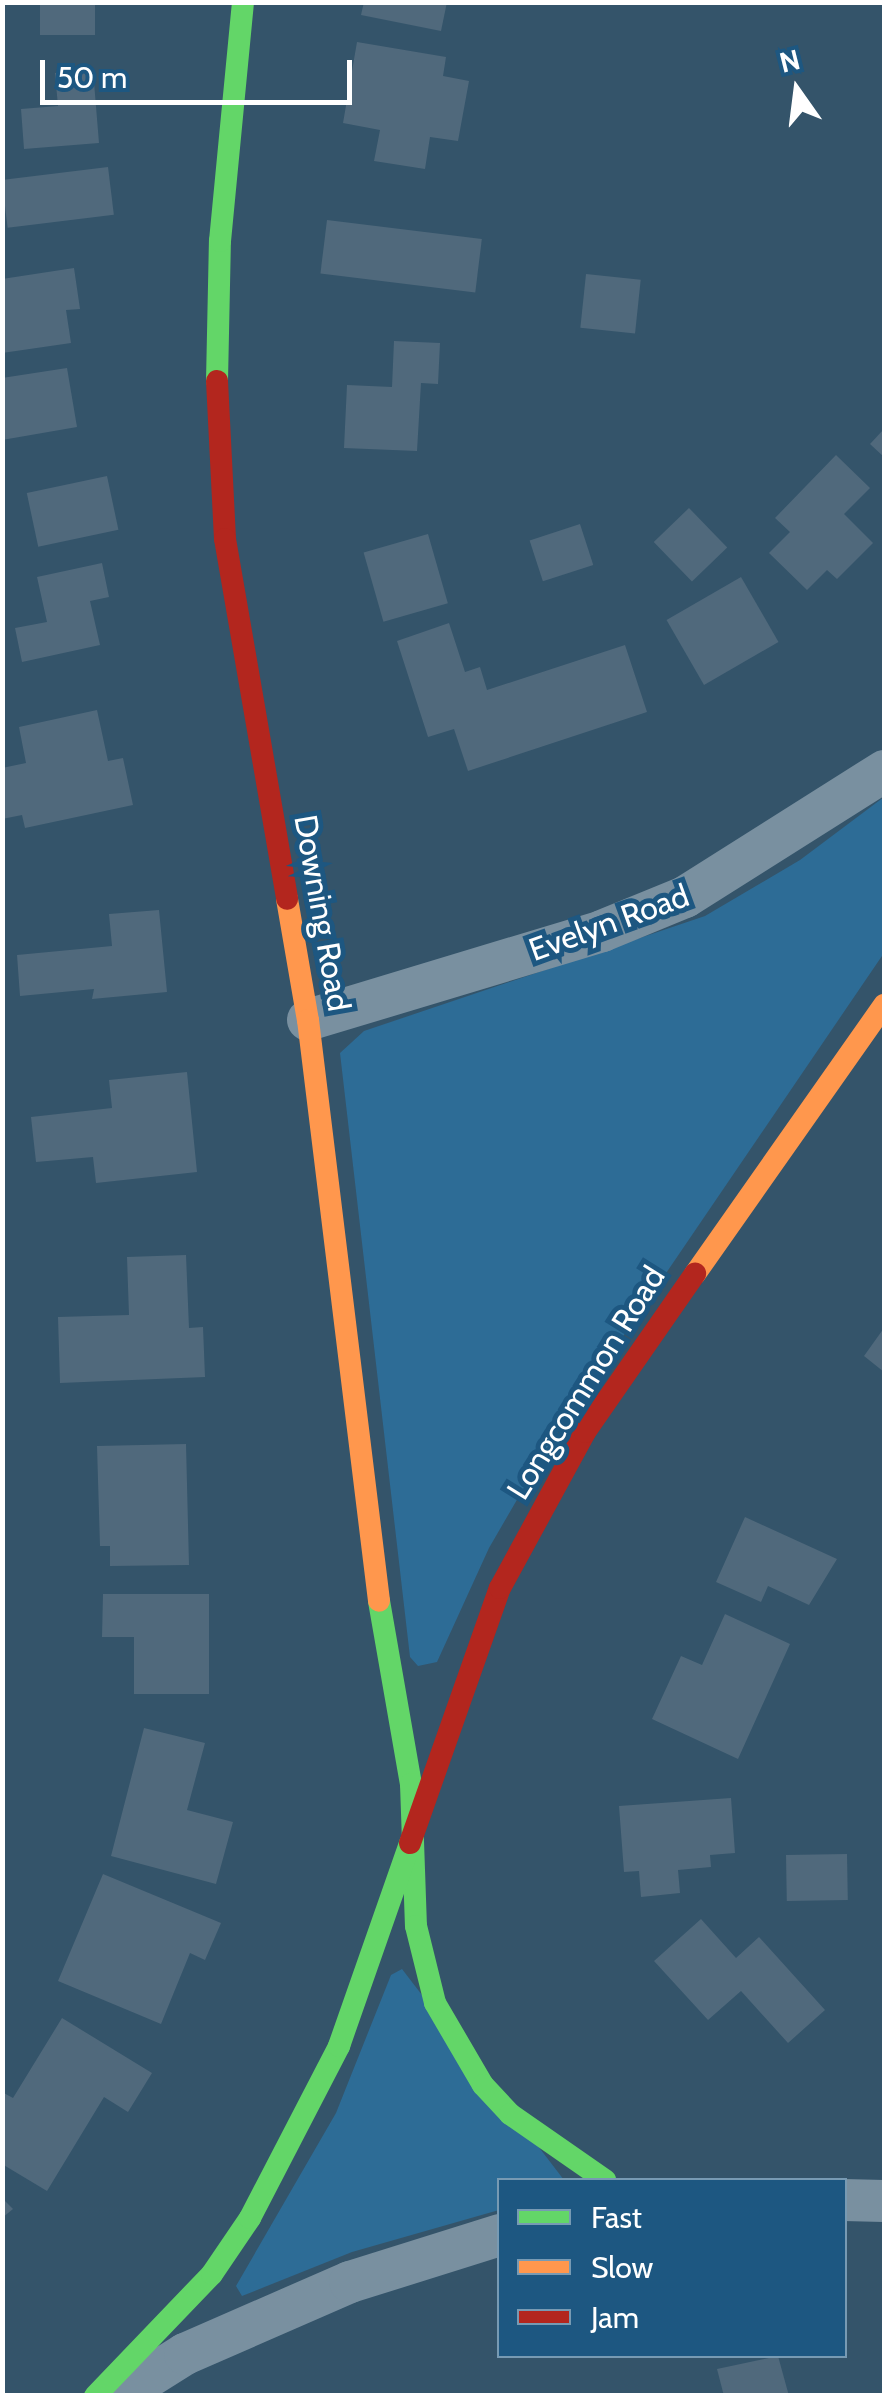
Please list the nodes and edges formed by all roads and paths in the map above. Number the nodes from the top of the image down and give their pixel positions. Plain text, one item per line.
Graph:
1 (243, 2) edge
2 (884, 770) edge
3 (884, 1005) edge
4 (308, 1020) junction
5 (414, 1833) junction
6 (602, 2178) edge
7 (847, 2200) edge
8 (884, 2200) edge
9 (497, 2236) edge
10 (94, 2396) edge
11 (118, 2396) edge

1 - 4 street, Downing Road
2 - 4 street, Evelyn Road
3 - 5 street, Longcommon Road
4 - 5 street, Downing Road
5 - 6 street, Longcommon Road
5 - 10 street, Longcommon Road
7 - 8 street
9 - 11 street

